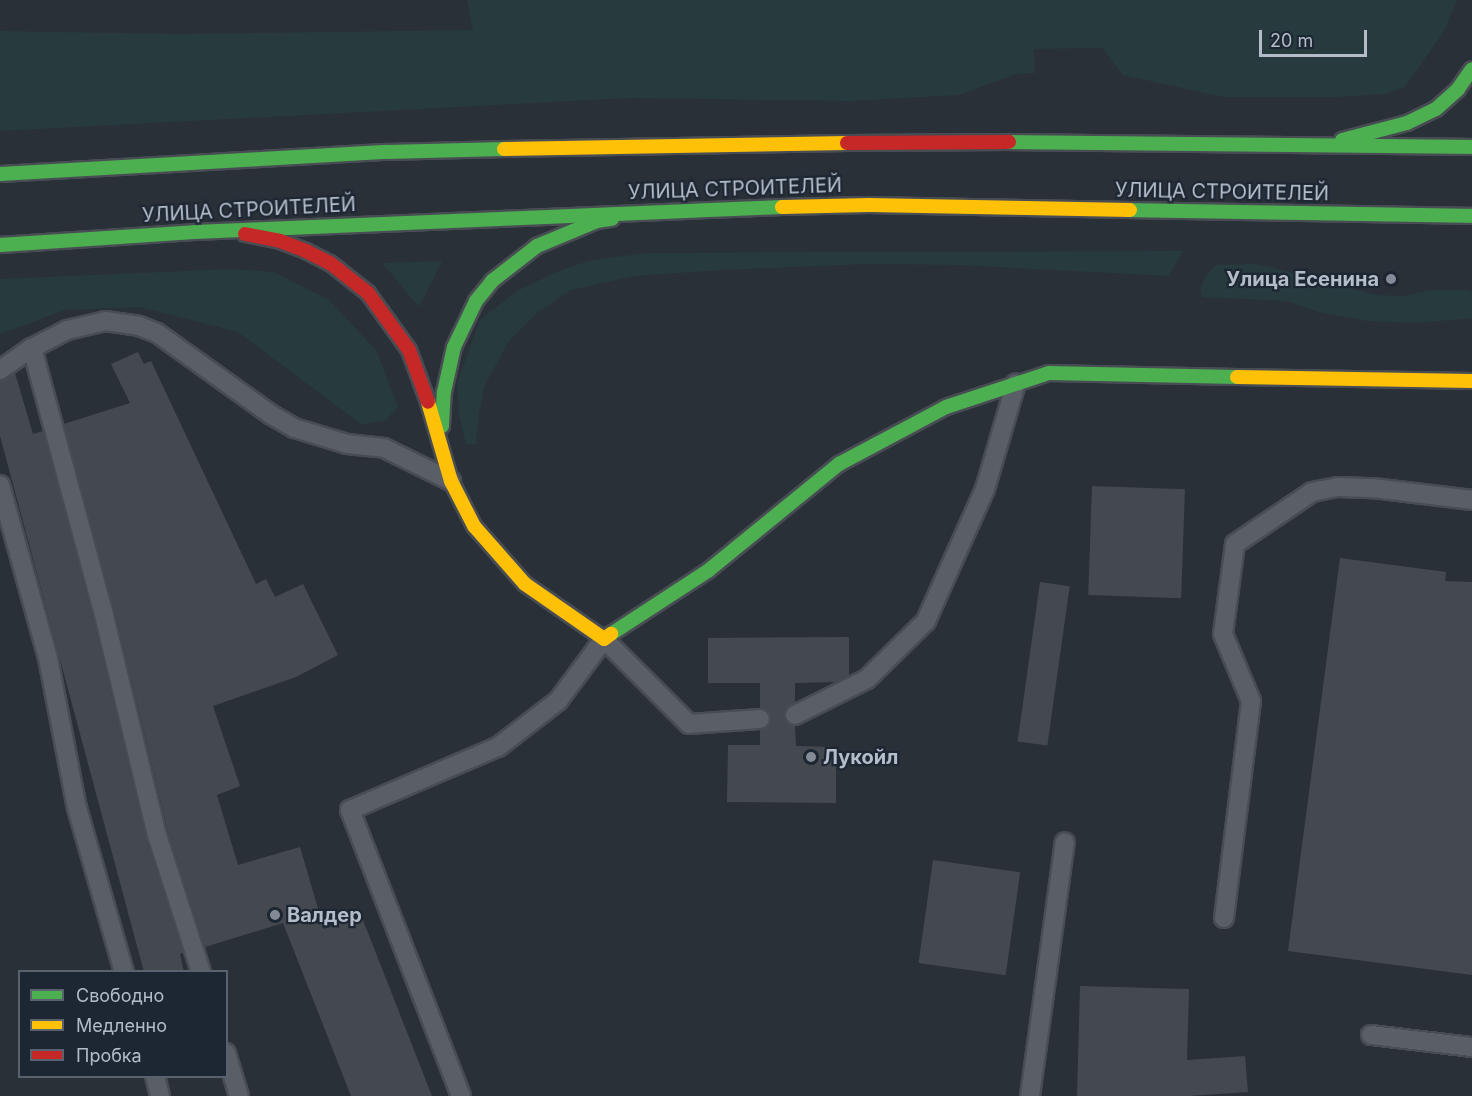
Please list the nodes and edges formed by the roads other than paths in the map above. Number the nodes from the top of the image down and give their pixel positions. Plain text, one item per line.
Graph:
1 (1472, 69) edge
2 (1312, 146) junction
3 (1472, 147) edge
4 (0, 174) edge
5 (656, 211) junction
6 (1472, 216) edge
7 (195, 232) junction
8 (0, 245) edge
9 (32, 348) junction
10 (0, 370) edge
11 (1472, 381) edge
12 (1016, 383) junction
13 (441, 448) junction
14 (451, 481) junction
15 (0, 485) edge
16 (1472, 500) edge
17 (604, 639) junction
18 (795, 715) dead end
19 (760, 719) dead end
20 (1065, 842) dead end
21 (1224, 918) dead end
22 (123, 970) edge
23 (200, 970) edge
24 (1371, 1035) dead end
25 (1472, 1047) edge
26 (228, 1060) edge
27 (155, 1078) edge
28 (160, 1096) edge
29 (239, 1096) edge
30 (461, 1096) edge
31 (1030, 1096) edge

1 - 2 main road
2 - 3 main road
2 - 4 main road
5 - 6 main road, УЛИЦА СТРОИТЕЛЕЙ
5 - 7 main road, УЛИЦА СТРОИТЕЛЕЙ
5 - 13 main road
7 - 8 main road, УЛИЦА СТРОИТЕЛЕЙ
7 - 13 main road
9 - 10 lane
9 - 14 lane
9 - 23 lane
11 - 12 main road
12 - 17 main road
12 - 18 lane
13 - 14 main road
14 - 17 main road
15 - 22 lane
16 - 21 lane
17 - 19 lane
17 - 30 lane
20 - 31 lane
24 - 25 lane
26 - 29 lane
27 - 28 lane

